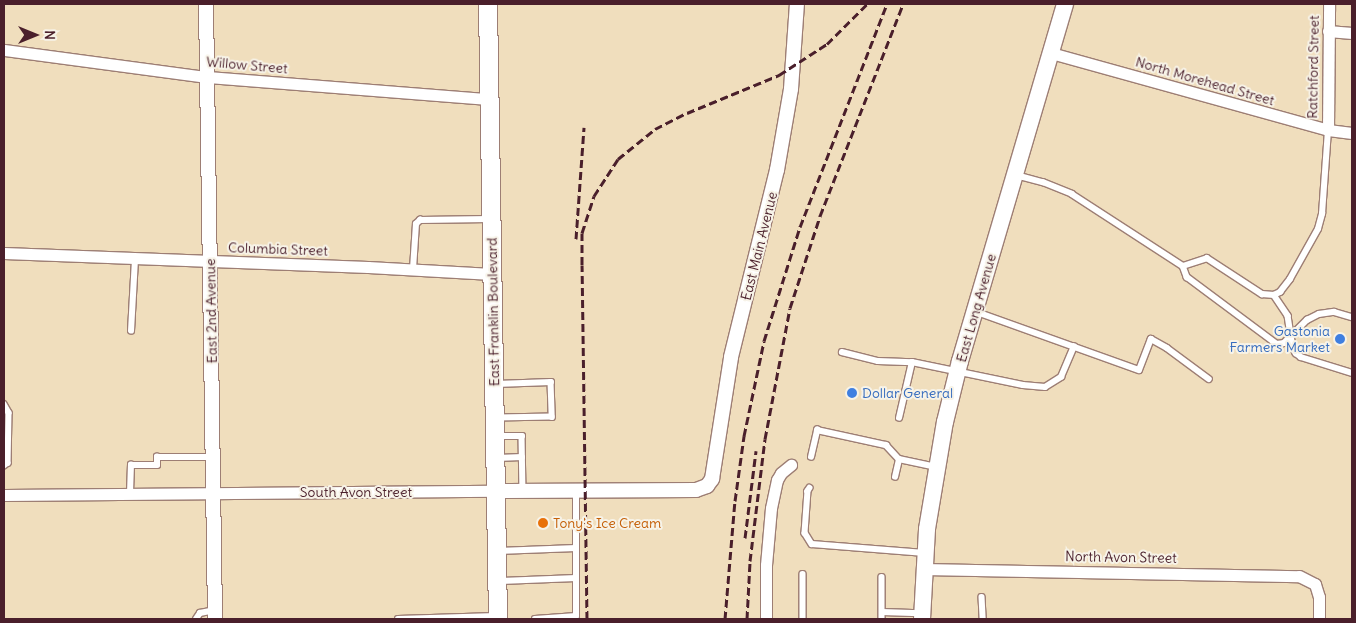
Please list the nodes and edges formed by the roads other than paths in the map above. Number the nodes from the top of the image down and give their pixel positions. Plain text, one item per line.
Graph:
1 (206, 4) edge
2 (488, 4) edge
3 (797, 4) edge
4 (1065, 4) edge
5 (1329, 4) edge
6 (1328, 31) junction
7 (1352, 33) edge
8 (4, 50) edge
9 (1051, 54) junction
10 (207, 77) junction
11 (489, 100) junction
12 (1328, 130) junction
13 (1352, 133) edge
14 (1015, 175) junction
15 (491, 219) junction
16 (4, 253) edge
17 (136, 259) junction
18 (210, 262) junction
19 (1183, 266) junction
20 (413, 269) junction
21 (492, 274) junction
22 (1274, 295) junction
23 (975, 311) junction
24 (1352, 317) edge
25 (131, 331) dead end
26 (1292, 333) junction
27 (1074, 347) junction
28 (842, 352) dead end
29 (912, 362) junction
30 (958, 370) junction
31 (1352, 373) edge
32 (1209, 379) dead end
33 (494, 384) junction
34 (4, 404) edge
35 (899, 418) dead end
36 (495, 427) junction
37 (212, 457) junction
38 (522, 457) junction
39 (811, 457) dead end
40 (495, 458) junction
41 (899, 459) junction
42 (791, 465) dead end
43 (4, 466) edge
44 (936, 467) junction
45 (895, 477) dead end
46 (708, 486) joint
47 (810, 488) dead end
48 (496, 491) junction
49 (576, 491) junction
50 (213, 492) junction
51 (523, 492) junction
52 (130, 493) junction
53 (4, 495) edge
54 (576, 548) junction
55 (497, 551) junction
56 (924, 561) junction
57 (802, 574) dead end
58 (882, 577) dead end
59 (576, 578) junction
60 (498, 582) junction
61 (982, 597) dead end
62 (882, 612) junction
63 (215, 615) edge
64 (922, 616) edge
65 (498, 618) edge
66 (196, 619) edge
67 (398, 619) edge
68 (535, 619) edge
69 (766, 619) edge
70 (803, 619) edge
71 (882, 619) edge
72 (983, 619) edge
73 (1319, 619) edge

1 - 10 street, East 2nd Avenue
2 - 11 main road, East Franklin Boulevard
3 - 46 street, East Main Avenue
4 - 9 main road, East Long Avenue
5 - 6 street, Ratchford Street
6 - 7 street
6 - 12 street, Ratchford Street
8 - 10 street, Willow Street
9 - 12 street, North Morehead Street
9 - 14 main road, East Long Avenue
10 - 11 street, Willow Street
10 - 18 street, East 2nd Avenue
11 - 15 main road, East Franklin Boulevard
12 - 13 street, North Morehead Street
12 - 22 lane
14 - 19 lane
14 - 23 main road, East Long Avenue
15 - 20 lane
15 - 21 main road, East Franklin Boulevard
16 - 17 street, Columbia Street
17 - 18 street, Columbia Street
17 - 25 lane
18 - 20 street, Columbia Street
18 - 37 street, East 2nd Avenue
19 - 22 lane
19 - 26 lane
20 - 21 street, Columbia Street
21 - 33 main road, East Franklin Boulevard
22 - 26 lane
23 - 27 lane
23 - 30 main road, East Long Avenue
24 - 26 lane
26 - 31 lane
27 - 30 lane
27 - 32 lane
28 - 29 lane
29 - 30 lane
29 - 35 lane
30 - 44 main road, East Long Avenue
33 - 36 main road, East Franklin Boulevard
33 - 36 lane
34 - 43 lane
36 - 38 lane
36 - 40 main road, East Franklin Boulevard
37 - 50 street, East 2nd Avenue
37 - 52 lane
38 - 40 lane
38 - 51 lane
39 - 41 lane
40 - 48 main road, East Franklin Boulevard
41 - 44 lane
41 - 45 lane
42 - 69 street
44 - 56 main road, East Long Avenue
46 - 49 street, South Avon Street
47 - 56 lane
48 - 50 street, South Avon Street
48 - 51 street, South Avon Street
48 - 55 main road, East Franklin Boulevard
49 - 51 street, South Avon Street
49 - 54 lane
50 - 52 street, South Avon Street
50 - 63 street, East 2nd Avenue
52 - 53 street, South Avon Street
54 - 55 lane
54 - 59 lane
55 - 60 main road, East Franklin Boulevard
56 - 64 main road, East Long Avenue
56 - 73 street, North Avon Street
57 - 70 lane
58 - 62 lane
59 - 60 lane
59 - 68 lane
60 - 65 main road, East Franklin Boulevard
61 - 72 lane
62 - 64 lane
62 - 71 lane
63 - 66 lane
65 - 67 lane

